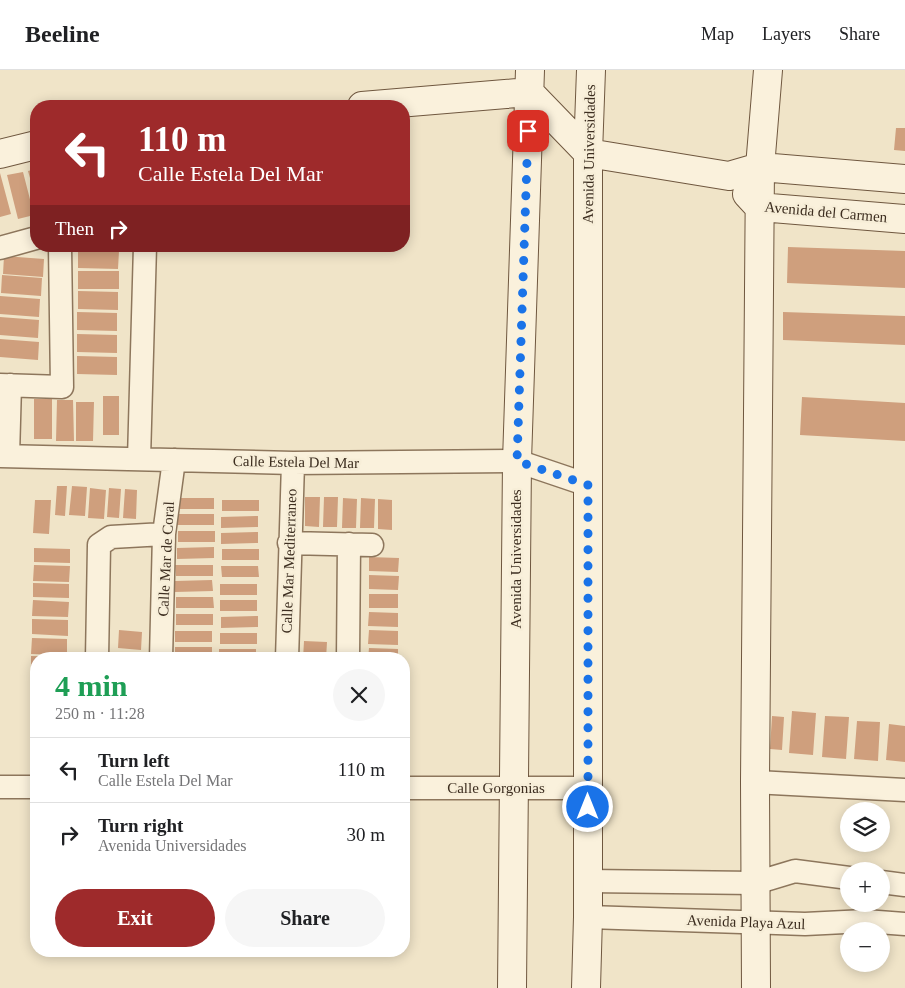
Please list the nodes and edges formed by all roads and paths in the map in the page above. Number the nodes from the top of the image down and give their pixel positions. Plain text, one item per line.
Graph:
1 (590, 70) edge
2 (768, 70) edge
3 (530, 81) edge
4 (402, 100) edge
5 (30, 146) edge
6 (588, 153) junction
7 (0, 154) edge
8 (760, 167) junction
9 (729, 176) junction
10 (905, 179) edge
11 (760, 207) junction
12 (905, 219) edge
13 (30, 240) edge
14 (0, 248) edge
15 (60, 252) edge
16 (145, 252) edge
17 (5, 385) edge
18 (4, 456) edge
19 (139, 458) junction
20 (174, 460) junction
21 (517, 461) junction
22 (292, 463) junction
23 (588, 485) junction
24 (164, 534) junction
25 (289, 543) junction
26 (349, 544) junction
27 (372, 545) dead end
28 (97, 652) edge
29 (161, 652) edge
30 (286, 652) edge
31 (348, 652) edge
32 (755, 782) junction
33 (0, 787) edge
34 (30, 787) edge
35 (410, 788) edge
36 (514, 788) junction
37 (588, 788) junction
38 (905, 790) edge
39 (840, 877) edge
40 (588, 882) junction
41 (890, 883) edge
42 (755, 884) junction
43 (905, 885) edge
44 (588, 917) junction
45 (756, 922) junction
46 (905, 924) edge
47 (512, 988) edge
48 (586, 988) edge
49 (756, 988) edge

1 - 6 main road, Avenida Universidades
2 - 8 main road
3 - 4 main road
3 - 6 main road
3 - 21 main road, Avenida Universidades
5 - 7 main road
6 - 9 main road
6 - 23 main road, Avenida Universidades
8 - 9 main road
8 - 10 main road
8 - 11 main road
9 - 11 main road, Avenida del Carmen
11 - 12 main road, Avenida del Carmen
11 - 32 main road
13 - 14 street
15 - 17 street
16 - 19 street
17 - 18 street
18 - 19 street, Calle Estela Del Mar
19 - 20 street, Calle Estela Del Mar
20 - 22 street, Calle Estela Del Mar
20 - 24 street, Calle Mar de Coral
21 - 22 street, Calle Estela Del Mar
21 - 23 street, Calle Estela Del Mar
21 - 36 main road, Avenida Universidades
22 - 25 street, Calle Mar Mediterraneo
23 - 37 main road, Avenida Universidades
24 - 28 street
24 - 29 street, Calle Mar de Coral
25 - 26 street
25 - 30 street, Calle Mar Mediterraneo
26 - 27 street
26 - 31 street
32 - 38 street
32 - 42 main road
33 - 34 street
35 - 36 street, Calle Gorgonias
36 - 37 street, Calle Gorgonias
36 - 47 main road, Avenida Universidades
37 - 40 main road, Avenida Universidades
39 - 42 street
40 - 42 street
40 - 44 main road, Avenida Universidades
41 - 43 street
42 - 45 main road
44 - 45 street, Avenida Playa Azul
44 - 48 main road, Avenida Universidades
45 - 46 street, Avenida Playa Azul
45 - 49 main road

